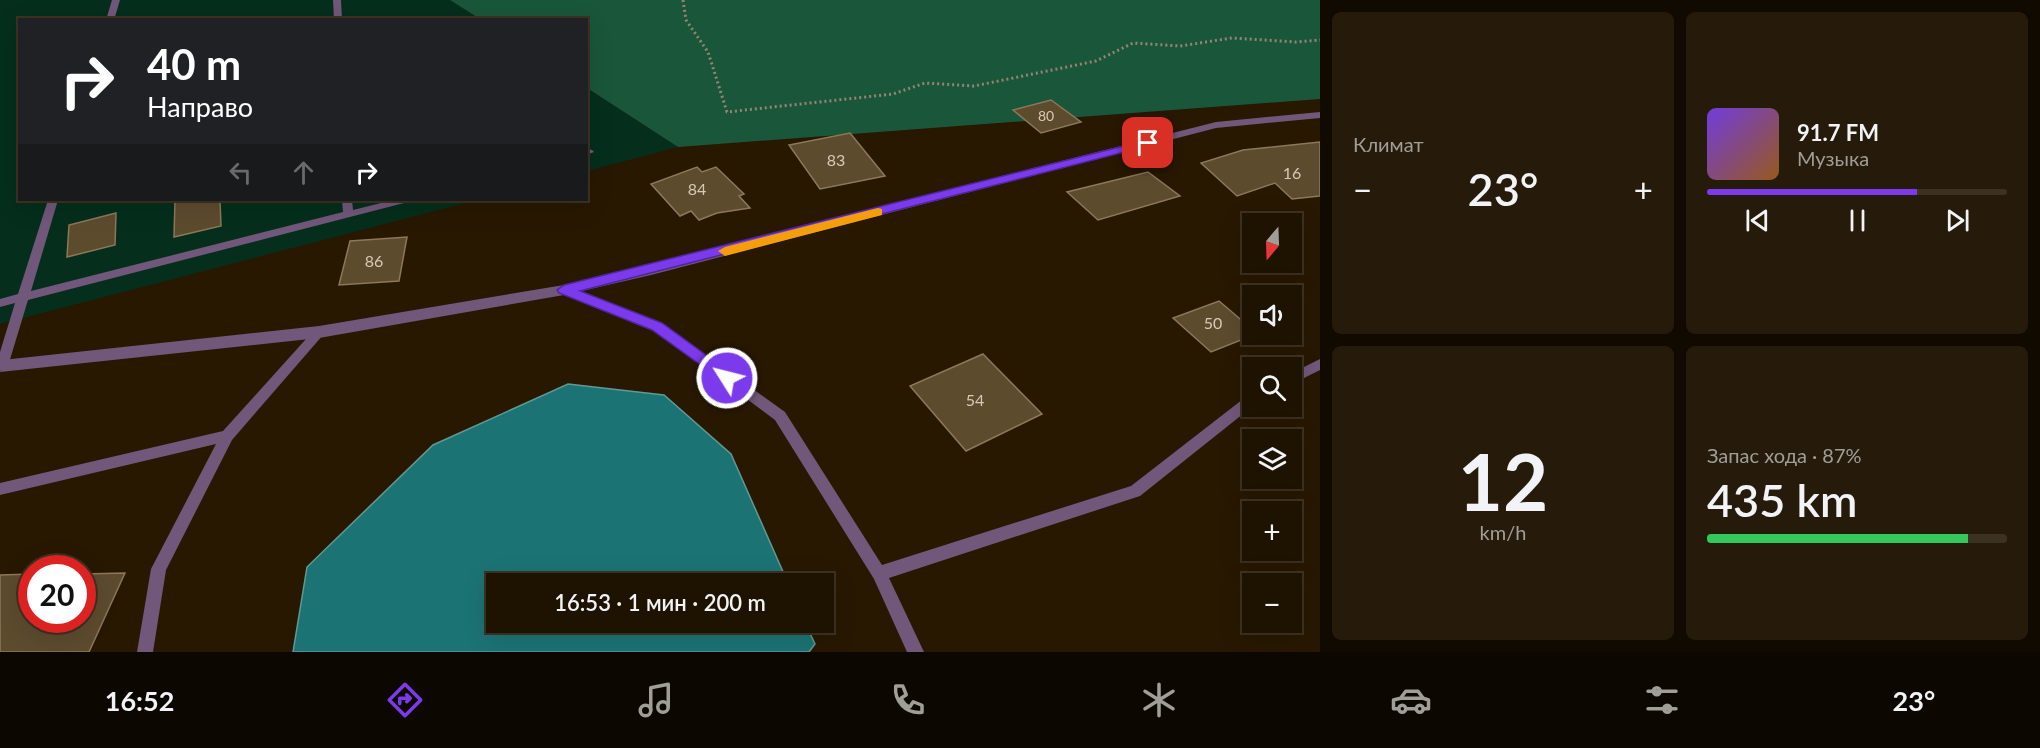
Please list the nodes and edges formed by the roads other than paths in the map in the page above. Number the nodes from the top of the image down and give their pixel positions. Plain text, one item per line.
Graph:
1 (116, 0) edge
2 (337, 0) edge
3 (111, 18) edge
4 (338, 18) edge
5 (1320, 115) edge
6 (53, 201) edge
7 (347, 201) edge
8 (400, 201) edge
9 (348, 214) junction
10 (564, 290) junction
11 (22, 298) junction
12 (0, 303) edge
13 (320, 332) junction
14 (1320, 364) edge
15 (2, 366) joint
16 (1302, 374) edge
17 (1242, 408) edge
18 (227, 436) junction
19 (0, 489) edge
20 (879, 574) junction
21 (145, 652) edge
22 (916, 652) edge

1 - 3 lane
2 - 4 lane
5 - 10 street
6 - 11 lane
7 - 9 lane
8 - 9 lane
9 - 11 lane
10 - 13 street
10 - 20 lane
11 - 12 lane
11 - 15 lane
13 - 15 street
13 - 18 lane
14 - 16 lane
17 - 20 lane
18 - 19 lane
18 - 21 lane
20 - 22 lane

